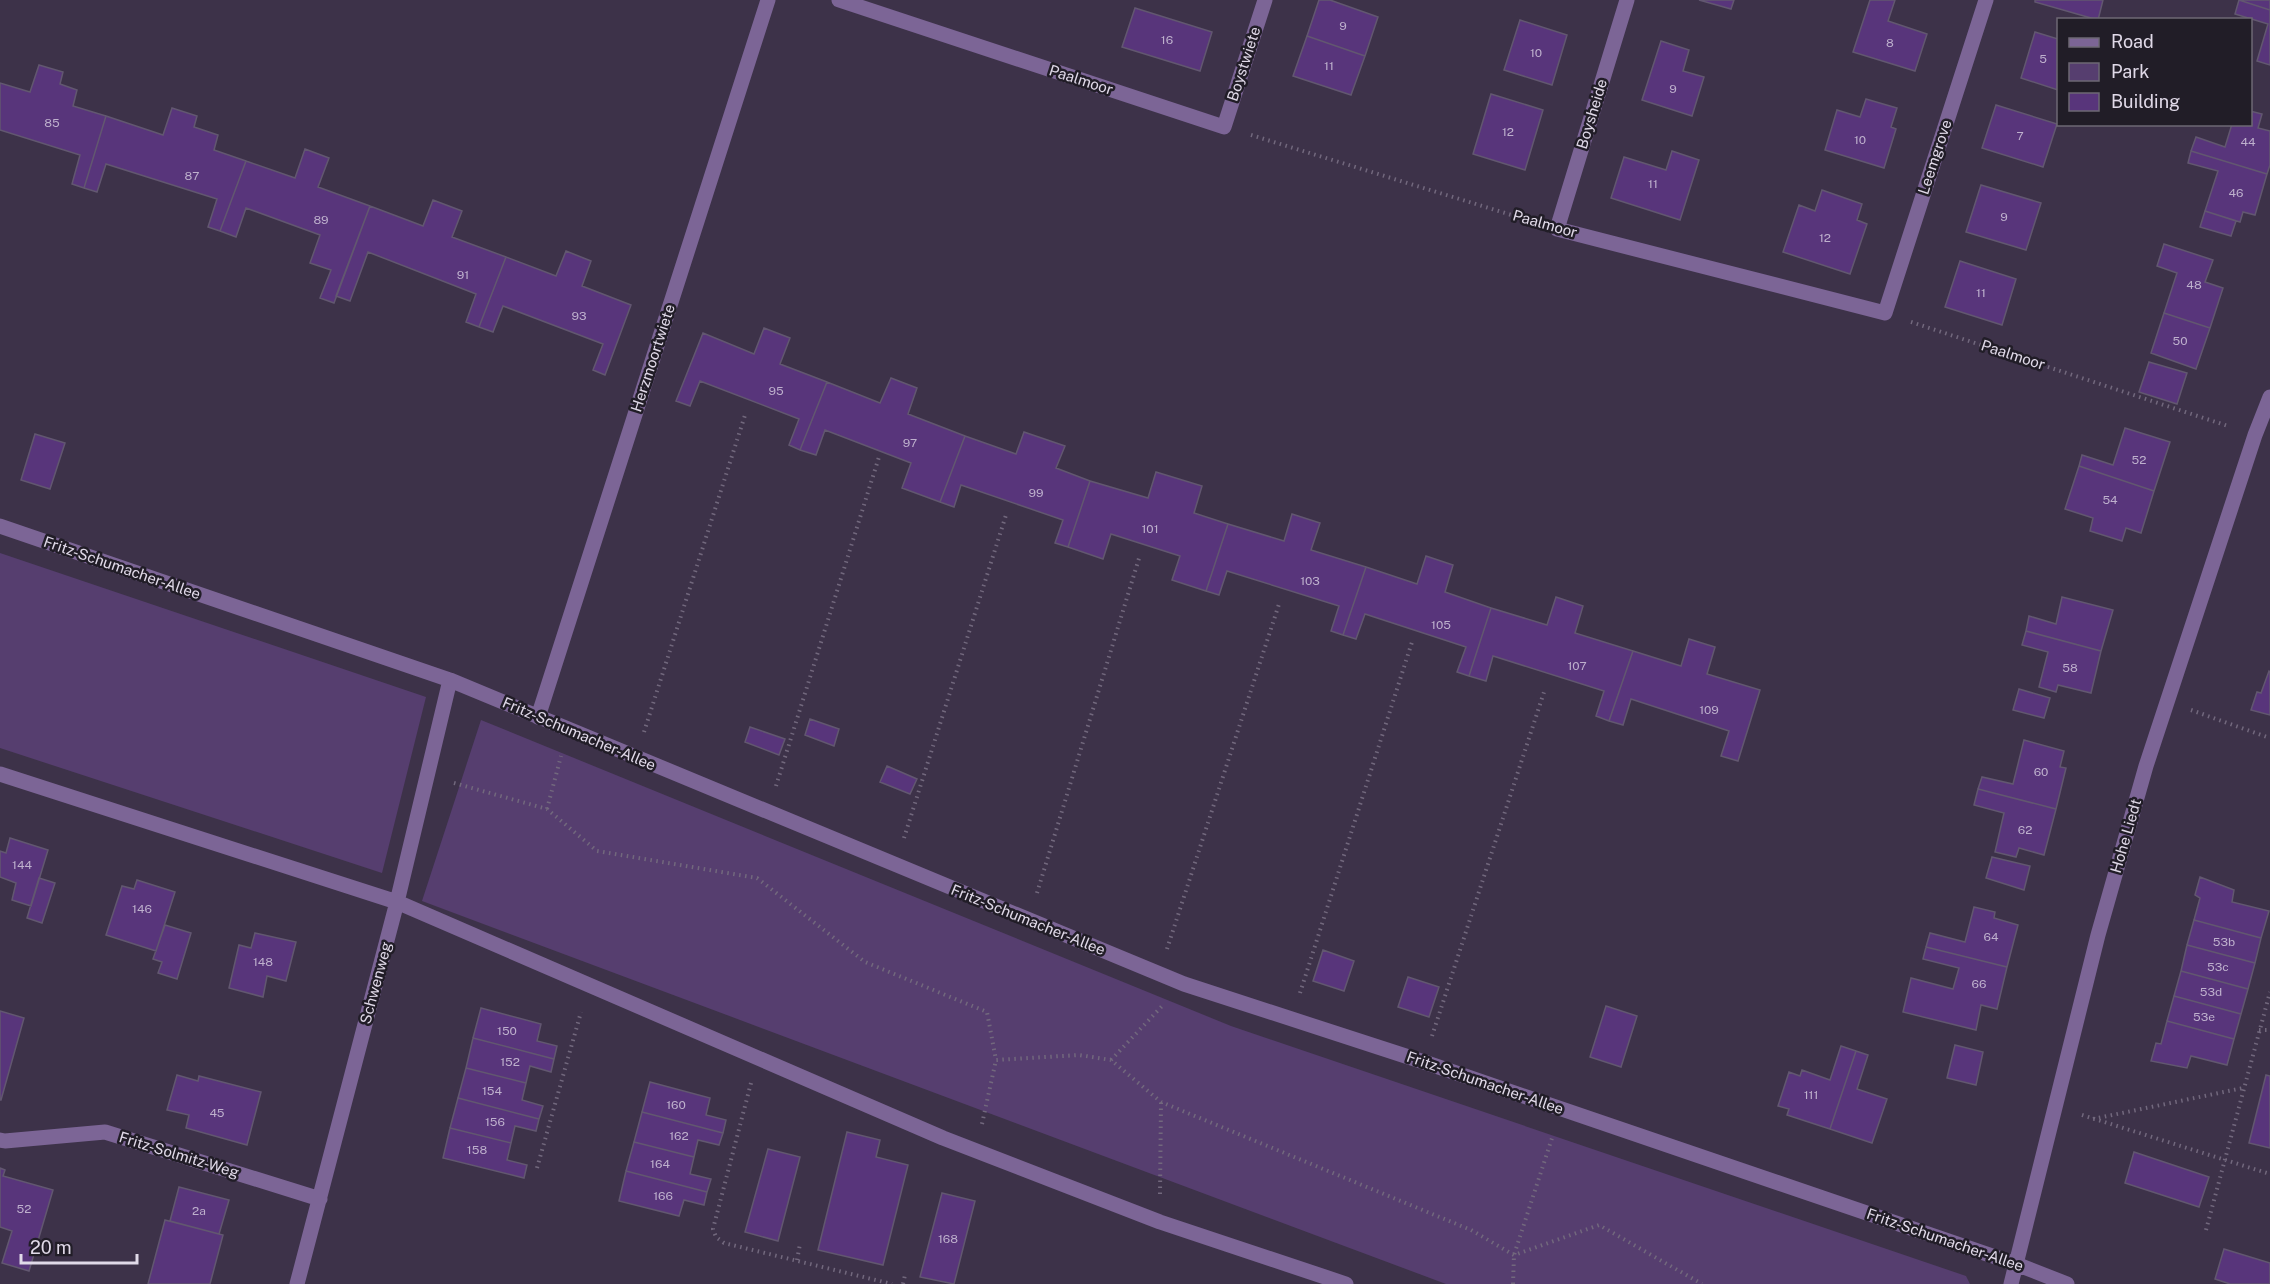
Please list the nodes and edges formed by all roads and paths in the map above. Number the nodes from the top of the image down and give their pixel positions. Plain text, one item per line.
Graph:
1 (768, 0) edge
2 (839, 0) edge
3 (1265, 0) edge
4 (1627, 0) edge
5 (1986, 0) edge
6 (1224, 127) junction
7 (1557, 229) junction
8 (1885, 313) junction
9 (2270, 397) edge
10 (746, 412) dead end
11 (2255, 435) junction
12 (879, 457) dead end
13 (1006, 515) dead end
14 (0, 526) edge
15 (1140, 555) dead end
16 (1280, 601) dead end
17 (1412, 642) dead end
18 (450, 680) junction
19 (1545, 689) dead end
20 (538, 717) junction
21 (2213, 718) dead end
22 (569, 730) junction
23 (2270, 738) edge
24 (636, 758) junction
25 (0, 774) edge
26 (427, 776) junction
27 (547, 809) junction
28 (767, 812) junction
29 (894, 864) junction
30 (397, 902) junction
31 (1028, 920) junction
32 (1158, 974) junction
33 (1184, 984) junction
34 (591, 986) junction
35 (2270, 992) edge
36 (1290, 1019) junction
37 (2259, 1030) junction
38 (2270, 1030) edge
39 (760, 1060) junction
40 (996, 1060) junction
41 (1111, 1060) junction
42 (1424, 1062) junction
43 (2243, 1088) junction
44 (1161, 1102) junction
45 (1562, 1109) junction
46 (0, 1140) edge
47 (975, 1151) junction
48 (2224, 1161) junction
49 (537, 1168) dead end
50 (2270, 1174) edge
51 (320, 1199) junction
52 (1160, 1222) junction
53 (2206, 1230) dead end
54 (800, 1244) dead end
55 (1514, 1255) junction
56 (797, 1260) junction
57 (2016, 1264) junction
58 (905, 1275) dead end
59 (297, 1284) edge
60 (891, 1284) edge
61 (903, 1284) edge
62 (1346, 1284) edge
63 (1513, 1284) edge
64 (1702, 1284) edge
65 (2011, 1284) edge
66 (2067, 1284) edge

1 - 20 street, Herzmoortwiete
2 - 6 street, Paalmoor
3 - 6 street, Boystwiete
4 - 7 street, Boysheide
5 - 8 street, Leemgrove
6 - 7 path, Paalmoor
7 - 8 street, Paalmoor
8 - 11 path, Paalmoor
9 - 11 street, Hohe Liedt
10 - 24 path
11 - 57 street, Hohe Liedt
12 - 28 path
13 - 29 path
14 - 18 street, Fritz-Schumacher-Allee
15 - 31 path
16 - 32 path
17 - 36 path
18 - 20 street, Fritz-Schumacher-Allee
18 - 26 street, Schwenweg
19 - 42 path
20 - 22 street, Fritz-Schumacher-Allee
21 - 23 path
22 - 24 street, Fritz-Schumacher-Allee
22 - 27 path
24 - 28 street, Fritz-Schumacher-Allee
25 - 30 street
26 - 27 path
26 - 30 street, Schwenweg
27 - 40 path
28 - 29 street, Fritz-Schumacher-Allee
29 - 31 street, Fritz-Schumacher-Allee
30 - 34 street
30 - 51 street, Schwenweg
31 - 32 street, Fritz-Schumacher-Allee
32 - 33 street, Fritz-Schumacher-Allee
33 - 36 street, Fritz-Schumacher-Allee
33 - 41 path
34 - 39 street
34 - 49 path
35 - 37 path
36 - 42 street, Fritz-Schumacher-Allee
37 - 38 path
37 - 43 path
39 - 47 street
39 - 56 path
40 - 41 path
40 - 47 path
41 - 44 path
42 - 45 street, Fritz-Schumacher-Allee
43 - 48 path
43 - 48 path
44 - 52 path
44 - 55 path
45 - 55 path
45 - 57 street, Fritz-Schumacher-Allee
46 - 51 street, Fritz-Solmitz-Weg
47 - 52 street
48 - 50 path
48 - 53 path
51 - 59 street, Schwenweg
52 - 62 street
54 - 56 path
55 - 63 path
55 - 64 path
56 - 60 path
57 - 65 street, Hohe Liedt
57 - 66 street, Fritz-Schumacher-Allee
58 - 61 path

